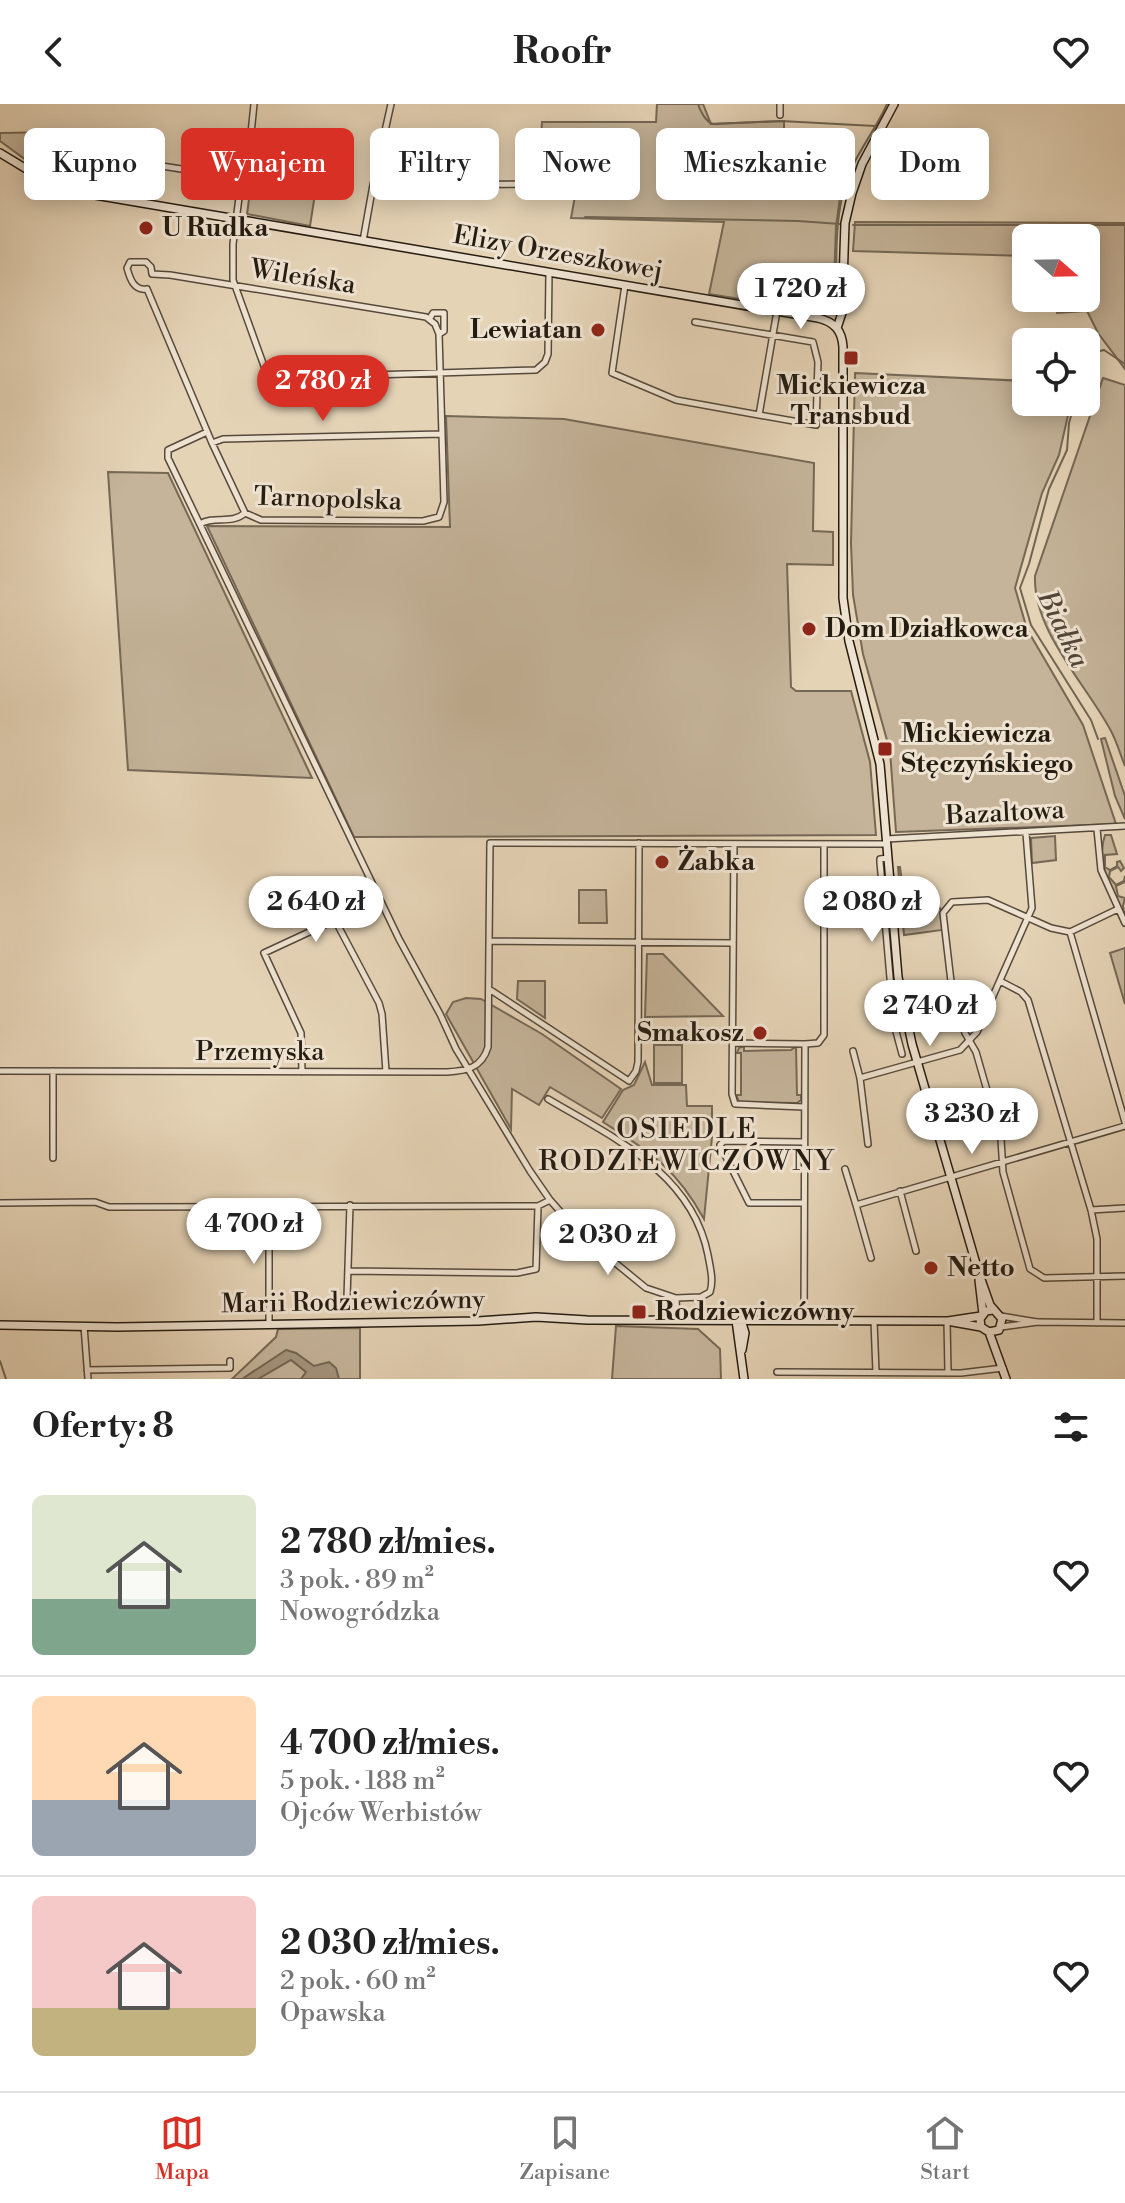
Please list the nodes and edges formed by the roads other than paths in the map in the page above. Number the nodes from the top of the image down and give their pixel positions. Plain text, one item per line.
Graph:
1 (254, 104) edge
2 (391, 104) edge
3 (780, 104) edge
4 (894, 104) edge
5 (780, 115) dead end
6 (252, 128) edge
7 (386, 128) edge
8 (0, 153) edge
9 (239, 200) edge
10 (370, 200) edge
11 (236, 220) junction
12 (363, 241) junction
13 (549, 272) junction
14 (152, 274) junction
15 (625, 285) junction
16 (234, 286) junction
17 (147, 289) junction
18 (777, 311) junction
19 (430, 318) junction
20 (695, 322) dead end
21 (837, 328) junction
22 (439, 334) junction
23 (772, 335) junction
24 (440, 372) junction
25 (759, 415) junction
26 (207, 432) junction
27 (442, 434) junction
28 (212, 443) junction
29 (245, 513) junction
30 (200, 524) junction
31 (1123, 827) edge
32 (1097, 829) junction
33 (1026, 833) junction
34 (887, 842) junction
35 (639, 843) junction
36 (734, 843) junction
37 (824, 844) junction
38 (888, 858) junction
39 (1118, 909) junction
40 (1029, 917) junction
41 (1125, 923) edge
42 (1070, 932) junction
43 (489, 941) junction
44 (639, 942) junction
45 (733, 943) junction
46 (999, 981) junction
47 (489, 989) junction
48 (906, 1021) junction
49 (894, 1024) junction
50 (733, 1042) junction
51 (970, 1042) junction
52 (805, 1044) junction
53 (853, 1051) dead end
54 (902, 1054) dead end
55 (918, 1062) junction
56 (468, 1070) junction
57 (0, 1071) edge
58 (53, 1071) junction
59 (302, 1072) junction
60 (386, 1072) junction
61 (860, 1078) junction
62 (548, 1099) dead end
63 (804, 1107) junction
64 (1125, 1124) edge
65 (804, 1142) junction
66 (1070, 1142) junction
67 (868, 1144) dead end
68 (53, 1158) dead end
69 (1002, 1162) junction
70 (845, 1169) dead end
71 (950, 1177) junction
72 (900, 1191) junction
73 (550, 1200) junction
74 (0, 1203) edge
75 (804, 1203) junction
76 (264, 1205) junction
77 (350, 1205) junction
78 (856, 1205) junction
79 (538, 1206) junction
80 (1125, 1208) edge
81 (1091, 1210) junction
82 (916, 1251) dead end
83 (871, 1258) dead end
84 (349, 1271) junction
85 (979, 1274) junction
86 (1098, 1276) junction
87 (1125, 1276) edge
88 (347, 1298) dead end
89 (676, 1298) junction
90 (993, 1310) junction
91 (982, 1315) junction
92 (1001, 1316) junction
93 (677, 1319) junction
94 (738, 1320) junction
95 (762, 1320) junction
96 (804, 1320) junction
97 (874, 1321) junction
98 (947, 1321) junction
99 (1038, 1322) junction
100 (1097, 1323) junction
101 (1125, 1323) edge
102 (269, 1324) junction
103 (0, 1325) edge
104 (84, 1326) junction
105 (981, 1327) junction
106 (1000, 1328) junction
107 (989, 1332) junction
108 (745, 1333) junction
109 (742, 1352) junction
110 (230, 1361) dead end
111 (1004, 1367) junction
112 (87, 1370) junction
113 (777, 1372) dead end
114 (876, 1372) junction
115 (948, 1372) junction
116 (801, 1375) edge
117 (884, 1376) edge
118 (88, 1379) edge
119 (744, 1379) edge
120 (1006, 1379) edge

1 - 6 street
2 - 7 street
3 - 5 street
4 - 21 street
8 - 11 street, Elizy Orzeszkowej
9 - 11 street
10 - 12 street
11 - 12 street, Elizy Orzeszkowej
11 - 16 street
12 - 13 street, Elizy Orzeszkowej
13 - 15 street, Elizy Orzeszkowej
13 - 24 street
14 - 16 street, Wileńska
14 - 17 street
14 - 17 street, Wileńska
15 - 18 street, Elizy Orzeszkowej
15 - 25 street
16 - 19 street, Wileńska
16 - 24 street
17 - 26 street
18 - 21 street, Elizy Orzeszkowej
18 - 23 street
19 - 22 street
19 - 22 street
20 - 23 street
21 - 34 street
22 - 24 street
23 - 25 street
23 - 25 street
24 - 27 street
26 - 28 street
26 - 30 street
27 - 28 street
27 - 29 street, Tarnopolska
28 - 29 street
29 - 30 street, Tarnopolska
30 - 56 street
31 - 32 street, Bazaltowa
32 - 33 street, Bazaltowa
32 - 39 street
33 - 34 street, Bazaltowa
33 - 40 street
34 - 37 street, Bazaltowa
34 - 38 street
35 - 36 street, Bazaltowa
35 - 43 street, Bazaltowa
35 - 44 street
36 - 37 street, Bazaltowa
36 - 45 street
37 - 52 street
38 - 48 street
38 - 49 street
39 - 41 street
39 - 42 street
40 - 42 street
40 - 46 street
40 - 51 street
42 - 64 street
43 - 44 street
43 - 47 street
44 - 45 street
44 - 47 street
45 - 50 street
46 - 51 street
46 - 66 street
47 - 56 street
48 - 49 street
48 - 55 street
49 - 54 street
50 - 52 street
50 - 63 street
51 - 55 street
51 - 69 street
52 - 63 street
53 - 61 street
55 - 61 street
55 - 71 street
56 - 60 street, Przemyska
56 - 73 street
57 - 58 street, Przemyska
58 - 59 street, Przemyska
58 - 68 street
59 - 60 street, Przemyska
59 - 60 street
61 - 67 street
62 - 89 street
63 - 65 street
64 - 66 street
65 - 75 street
65 - 75 street
66 - 69 street
66 - 81 street
69 - 71 street
69 - 86 street
70 - 78 street
71 - 72 street
71 - 85 street
72 - 78 street
72 - 82 street
73 - 79 street
73 - 89 street
74 - 76 street
75 - 96 street
76 - 77 street
76 - 102 street
77 - 79 street
77 - 84 street
78 - 83 street
79 - 84 street
80 - 81 street
81 - 86 street
84 - 88 street
85 - 90 street
85 - 91 street
86 - 87 street
86 - 100 street
89 - 93 street
90 - 91 street
90 - 92 street
91 - 98 street, Marii Rodziewiczówny
91 - 105 street
92 - 99 street
92 - 106 street
93 - 94 street, Marii Rodziewiczówny
93 - 102 street, Marii Rodziewiczówny
94 - 95 street, Marii Rodziewiczówny
94 - 108 street
94 - 109 street
95 - 96 street, Marii Rodziewiczówny
95 - 108 street
96 - 97 street, Marii Rodziewiczówny
97 - 98 street, Marii Rodziewiczówny
97 - 114 street
98 - 105 street, Marii Rodziewiczówny
98 - 115 street
99 - 100 street
99 - 106 street
100 - 101 street
102 - 104 street, Marii Rodziewiczówny
103 - 104 street, Marii Rodziewiczówny
104 - 112 street
105 - 107 street
106 - 107 street
106 - 111 street
107 - 111 street
108 - 109 street
109 - 119 street
110 - 112 street
111 - 115 street
111 - 120 street
112 - 118 street
113 - 116 street
114 - 116 street
114 - 117 street
115 - 117 street

